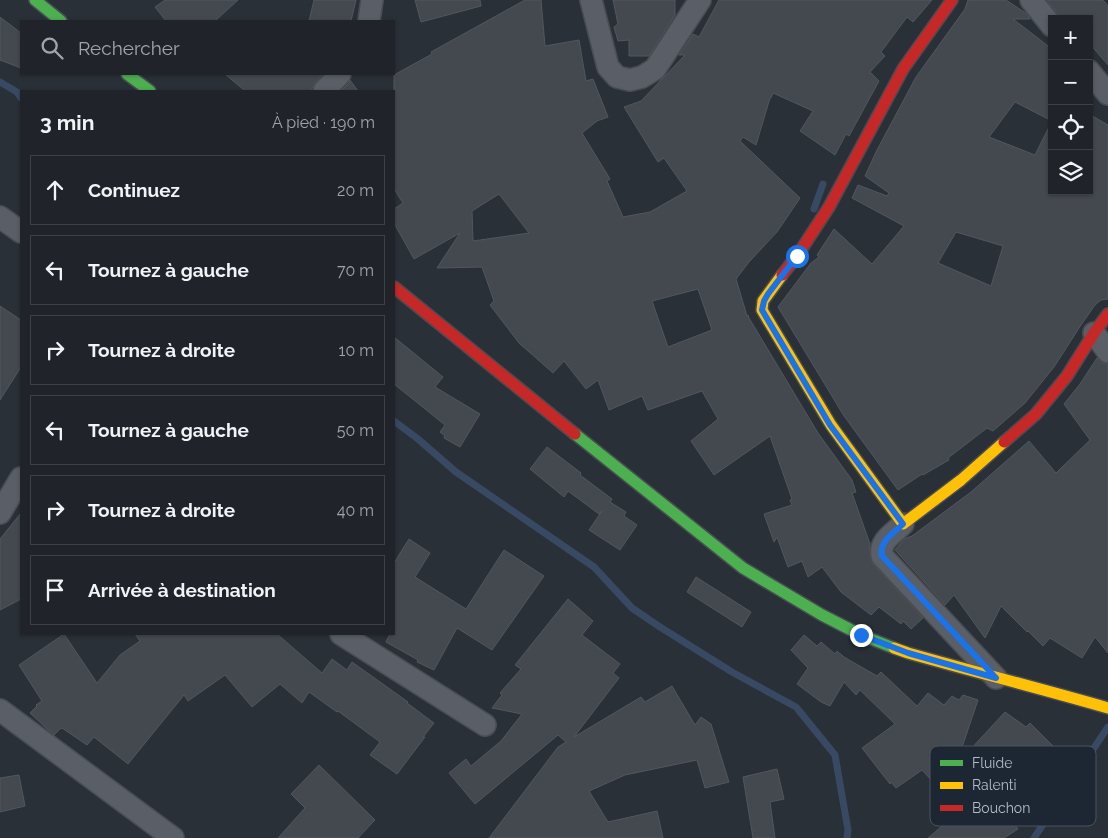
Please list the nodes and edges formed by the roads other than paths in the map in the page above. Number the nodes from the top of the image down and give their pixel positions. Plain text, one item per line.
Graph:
1 (35, 0) edge
2 (372, 0) edge
3 (591, 0) edge
4 (700, 0) edge
5 (952, 0) edge
6 (1030, 0) edge
7 (60, 20) edge
8 (369, 20) edge
9 (1048, 21) edge
10 (128, 75) edge
11 (339, 75) edge
12 (1093, 76) edge
13 (149, 90) edge
14 (325, 90) edge
15 (1108, 94) edge
16 (0, 217) edge
17 (20, 231) edge
18 (395, 289) edge
19 (1108, 314) edge
20 (1094, 333) junction
21 (1108, 352) edge
22 (20, 480) edge
23 (0, 513) edge
24 (903, 524) junction
25 (343, 635) edge
26 (996, 678) junction
27 (1108, 708) edge
28 (0, 710) edge
29 (485, 725) dead end
30 (173, 838) edge

1 - 7 street
2 - 8 street
3 - 4 street
5 - 24 street
6 - 9 street
10 - 13 street
11 - 14 street
12 - 15 street
16 - 17 street
18 - 26 street
19 - 20 street
20 - 21 street
20 - 24 street
22 - 23 street
24 - 26 street
25 - 29 street
26 - 27 street
28 - 30 street

